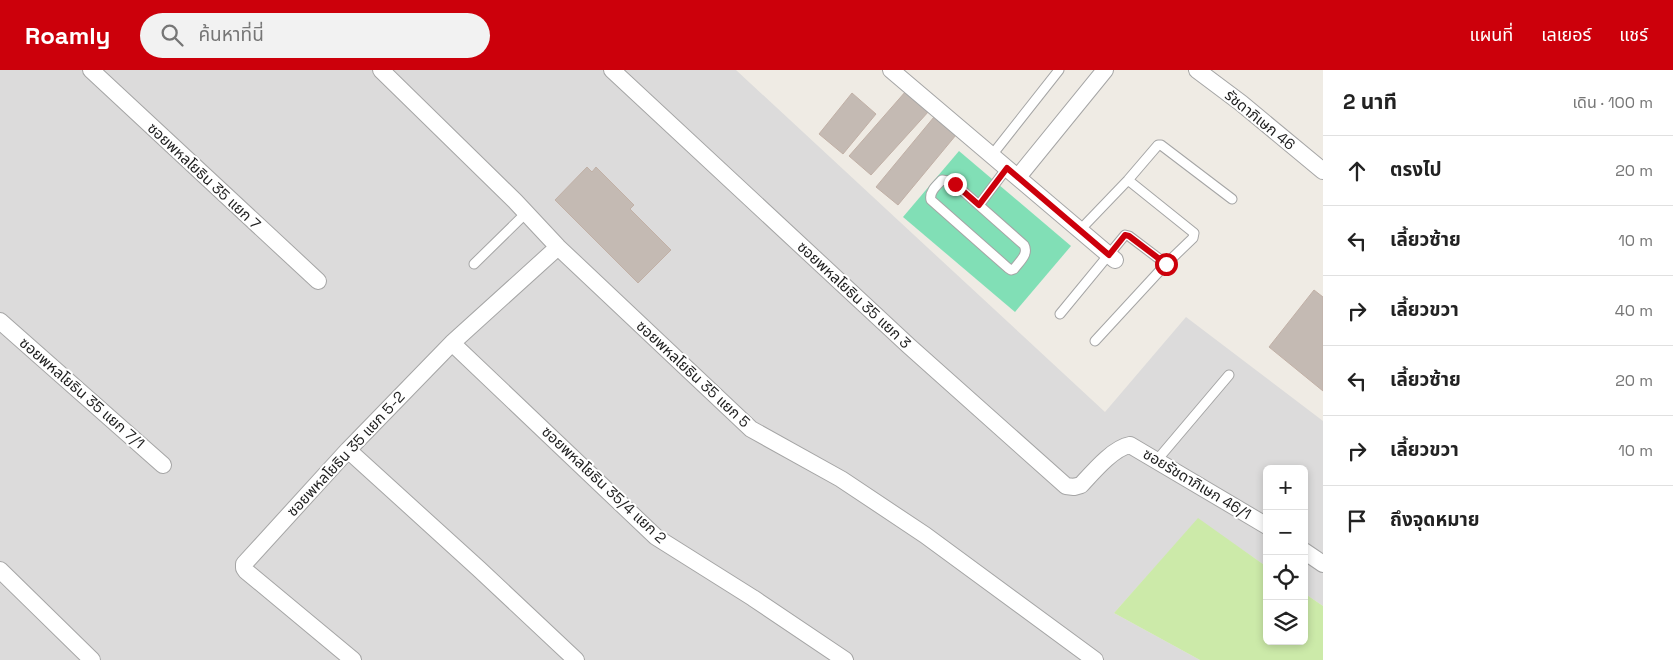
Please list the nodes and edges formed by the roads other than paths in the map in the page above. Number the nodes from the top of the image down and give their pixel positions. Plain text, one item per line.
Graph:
1 (91, 70) edge
2 (381, 70) edge
3 (612, 70) edge
4 (891, 70) edge
5 (1059, 70) edge
6 (1105, 70) edge
7 (1197, 70) edge
8 (992, 155) junction
9 (1323, 171) edge
10 (1012, 173) junction
11 (1128, 180) junction
12 (1232, 199) dead end
13 (979, 205) junction
14 (526, 213) junction
15 (1080, 230) junction
16 (558, 247) junction
17 (1112, 257) junction
18 (474, 264) dead end
19 (1166, 264) junction
20 (318, 281) dead end
21 (1060, 314) dead end
22 (0, 321) edge
23 (1095, 341) dead end
24 (452, 343) junction
25 (1229, 375) dead end
26 (348, 450) junction
27 (1157, 460) junction
28 (1103, 464) joint
29 (163, 465) dead end
30 (1263, 524) edge
31 (1308, 554) edge
32 (1323, 564) edge
33 (0, 570) edge
34 (92, 660) edge
35 (353, 660) edge
36 (576, 660) edge
37 (845, 660) edge
38 (1095, 660) edge

1 - 20 street, ซอยพหลโยธิน 35 แยก 7
2 - 14 street, ซอยพหลโยธิน 35 แยก 5
3 - 28 street, ซอยพหลโยธิน 35 แยก 3
4 - 8 street
5 - 8 lane
6 - 10 street
7 - 9 street, รัชดาภิเษก 46
8 - 10 street
10 - 13 lane
10 - 15 street
11 - 12 lane
11 - 15 lane
11 - 19 lane
13 - 13 lane
14 - 16 street, ซอยพหลโยธิน 35 แยก 5
14 - 18 lane
15 - 17 street
16 - 24 street, ซอยพหลโยธิน 35 แยก 5-2
16 - 38 street, ซอยพหลโยธิน 35 แยก 5
17 - 19 lane
17 - 21 lane
19 - 23 lane
22 - 29 street, ซอยพหลโยธิน 35 แยก 7/1
24 - 26 street, ซอยพหลโยธิน 35 แยก 5-2
24 - 37 street, ซอยพหลโยธิน 35/4 แยก 2
25 - 27 lane
26 - 35 street, ซอยพหลโยธิน 35 แยก 5-2
26 - 36 street
27 - 28 street, ซอยรัชดาภิเษก 46/1
27 - 30 street, ซอยรัชดาภิเษก 46/1
31 - 32 street
33 - 34 street

